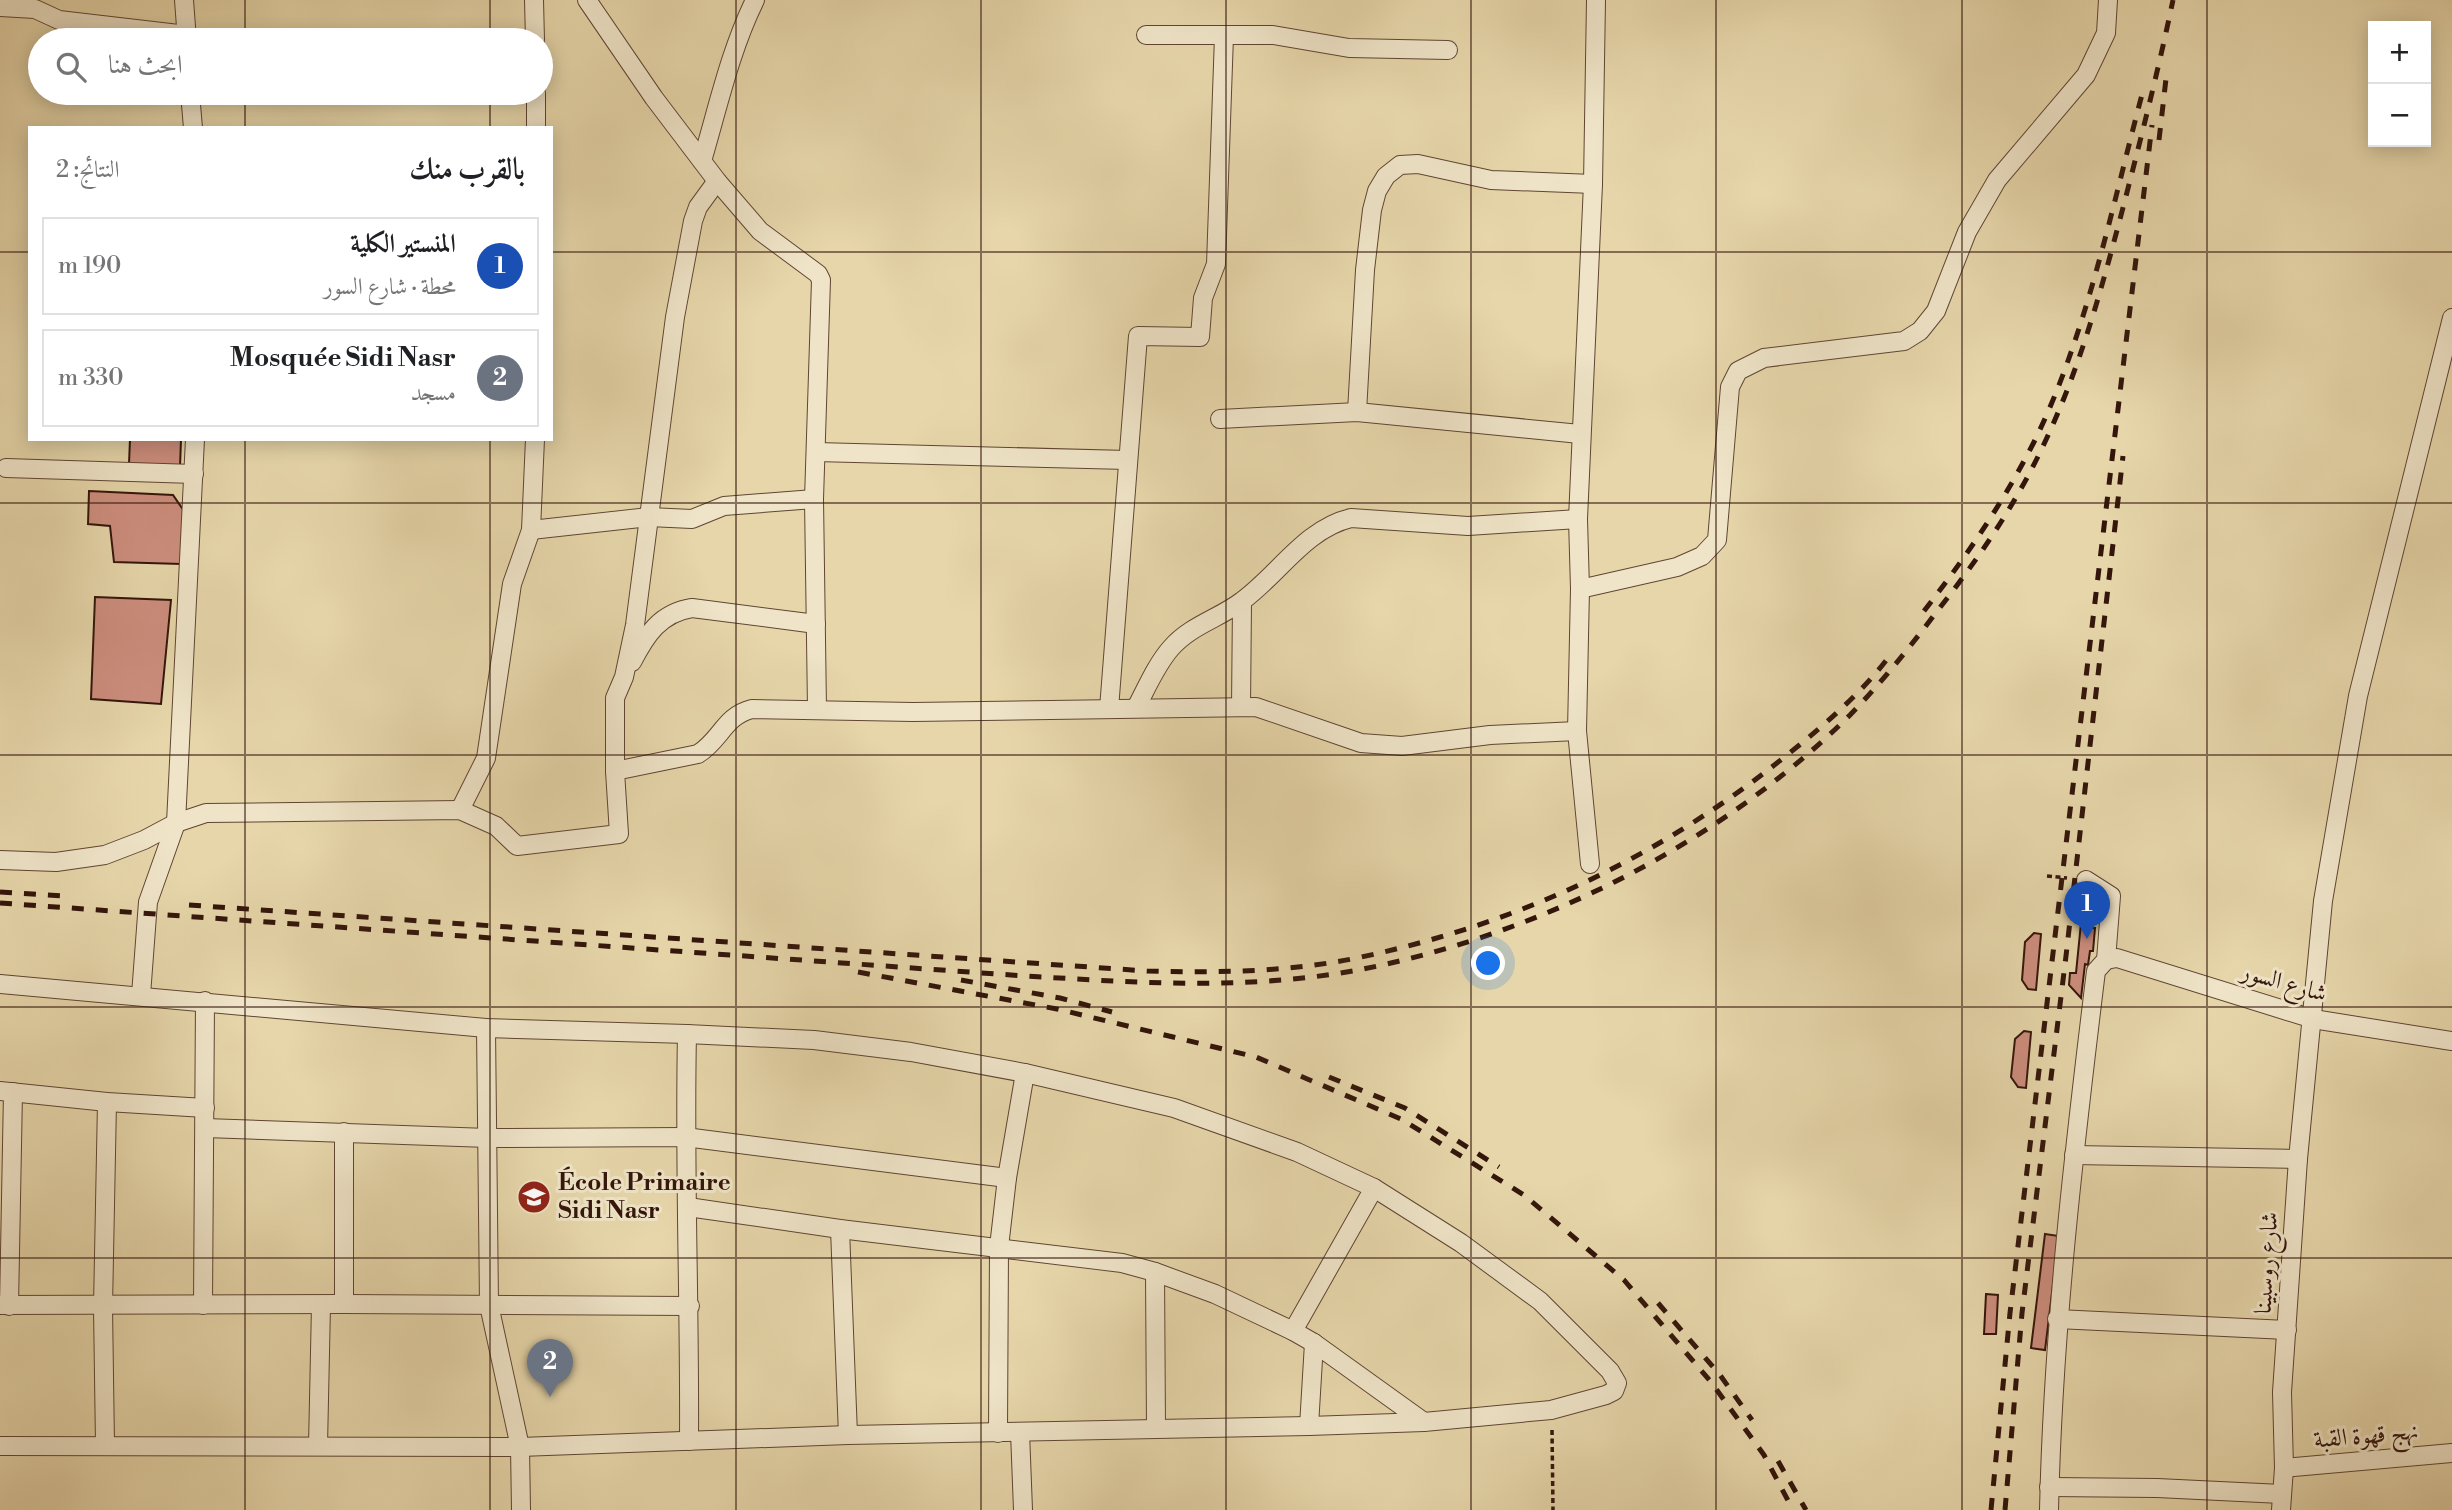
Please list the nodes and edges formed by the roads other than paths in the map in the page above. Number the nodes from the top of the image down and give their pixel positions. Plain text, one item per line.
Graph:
1 (184, 0) edge
2 (534, 0) edge
3 (587, 0) edge
4 (755, 0) edge
5 (1596, 0) edge
6 (2108, 0) edge
7 (0, 7) edge
8 (116, 28) edge
9 (186, 28) edge
10 (535, 28) edge
11 (1146, 35) dead end
12 (1224, 36) junction
13 (1448, 50) dead end
14 (191, 105) edge
15 (536, 105) edge
16 (193, 126) edge
17 (536, 126) edge
18 (702, 161) junction
19 (717, 181) junction
20 (1593, 184) junction
21 (2452, 318) edge
22 (1357, 412) junction
23 (1220, 419) dead end
24 (1580, 434) junction
25 (195, 441) edge
26 (535, 441) edge
27 (816, 452) junction
28 (1128, 460) junction
29 (6, 468) dead end
30 (194, 474) junction
31 (814, 499) junction
32 (649, 517) junction
33 (1578, 519) junction
34 (531, 530) junction
35 (1580, 589) junction
36 (1242, 602) junction
37 (816, 624) junction
38 (624, 677) junction
39 (1241, 707) junction
40 (1136, 708) junction
41 (817, 709) junction
42 (1109, 709) junction
43 (1577, 731) junction
44 (615, 771) junction
45 (460, 810) junction
46 (176, 823) junction
47 (0, 860) edge
48 (1590, 864) dead end
49 (2087, 880) dead end
50 (2106, 960) junction
51 (0, 984) edge
52 (141, 995) junction
53 (205, 1001) junction
54 (2313, 1019) junction
55 (486, 1028) junction
56 (687, 1034) junction
57 (2452, 1041) edge
58 (1025, 1073) junction
59 (7, 1092) edge
60 (107, 1102) junction
61 (205, 1108) junction
62 (205, 1128) junction
63 (344, 1132) junction
64 (685, 1137) junction
65 (488, 1138) junction
66 (2074, 1155) junction
67 (2298, 1159) junction
68 (1007, 1178) junction
69 (1374, 1188) junction
70 (688, 1207) junction
71 (840, 1229) junction
72 (999, 1247) junction
73 (1155, 1272) junction
74 (321, 1304) junction
75 (344, 1304) junction
76 (203, 1305) junction
77 (489, 1305) junction
78 (4, 1306) edge
79 (690, 1306) junction
80 (103, 1307) junction
81 (2057, 1319) junction
82 (1293, 1331) junction
83 (2287, 1331) junction
84 (1314, 1343) junction
85 (1424, 1422) junction
86 (1309, 1426) junction
87 (1156, 1428) junction
88 (1020, 1432) junction
89 (998, 1433) junction
90 (848, 1435) junction
91 (689, 1441) junction
92 (105, 1445) junction
93 (0, 1446) edge
94 (318, 1446) junction
95 (520, 1447) junction
96 (2452, 1452) edge
97 (2284, 1468) junction
98 (2049, 1487) junction
99 (2281, 1502) edge
100 (521, 1510) edge
101 (1023, 1510) edge
102 (2049, 1510) edge

1 - 9 street
2 - 10 street
3 - 18 street
4 - 18 street
5 - 20 street
6 - 35 street
7 - 8 street
11 - 12 street
12 - 13 street
12 - 28 street
14 - 16 street
15 - 17 street
18 - 19 street
19 - 27 street
19 - 32 street
20 - 22 street
20 - 24 street
21 - 54 street, شارع روسبينا
22 - 23 street
22 - 24 street
24 - 33 street
25 - 30 street
26 - 34 street
27 - 28 street
27 - 31 street
28 - 42 street
29 - 30 street
30 - 46 street
31 - 32 street
31 - 37 street
32 - 34 street
32 - 38 street
33 - 35 street
33 - 36 street
34 - 45 street
35 - 43 street
36 - 39 street
36 - 40 street
37 - 38 street
37 - 41 street
38 - 44 street
39 - 40 street
39 - 43 street
40 - 42 street
41 - 42 street
41 - 44 street
43 - 48 street
44 - 45 street
45 - 46 street
46 - 47 street
46 - 52 street
49 - 50 street
50 - 54 street, شارع السور
50 - 66 street
51 - 52 street
52 - 53 street
53 - 55 street
53 - 61 street
54 - 57 street, شارع السور
54 - 67 street, شارع روسبينا
55 - 56 street
55 - 65 street
56 - 58 street
56 - 64 street
58 - 68 street
58 - 69 street
59 - 60 street
59 - 78 street
60 - 61 street
60 - 80 street
61 - 62 street
62 - 63 street
62 - 76 street
63 - 65 street
63 - 75 street
64 - 65 street
64 - 68 street
64 - 70 street
65 - 77 street
66 - 67 street
66 - 81 street
67 - 83 street, شارع روسبينا
68 - 72 street
69 - 82 street
69 - 85 street
70 - 71 street
70 - 79 street
71 - 72 street
71 - 90 street
72 - 73 street
72 - 89 street
73 - 82 street
73 - 87 street
74 - 75 street
74 - 76 street
74 - 94 street
75 - 77 street
76 - 80 street
77 - 79 street
77 - 95 street
78 - 80 street
79 - 91 street
80 - 92 street
81 - 83 street
81 - 98 street
82 - 84 street
83 - 97 street, شارع روسبينا
84 - 85 street
84 - 86 street
85 - 86 street
86 - 87 street
87 - 88 street
88 - 89 street
88 - 101 street
89 - 90 street
90 - 91 street
91 - 95 street
92 - 93 street
92 - 94 street
94 - 95 street
95 - 100 street
96 - 97 street, نهج قهوة القبة
97 - 99 street, شارع روسبينا
98 - 99 street
98 - 102 street

